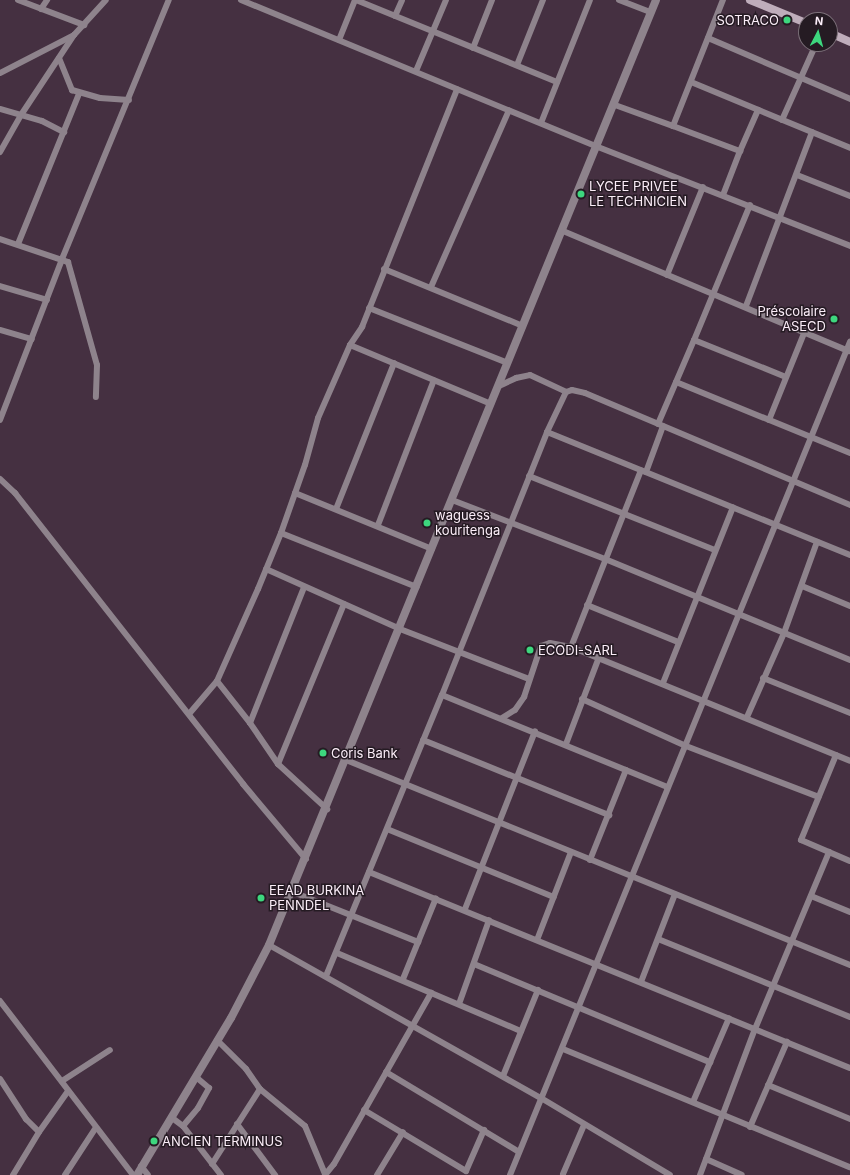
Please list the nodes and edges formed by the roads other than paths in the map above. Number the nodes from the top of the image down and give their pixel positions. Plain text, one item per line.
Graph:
1 (18, 0) edge
2 (47, 0) edge
3 (106, 0) edge
4 (169, 0) edge
5 (241, 0) edge
6 (356, 0) edge
7 (402, 0) edge
8 (446, 0) edge
9 (492, 0) edge
10 (543, 0) edge
11 (590, 0) edge
12 (619, 0) edge
13 (656, 0) edge
14 (723, 0) edge
15 (750, 0) edge
16 (41, 9) junction
17 (651, 12) junction
18 (395, 16) junction
19 (798, 20) edge
20 (84, 25) junction
21 (433, 31) junction
22 (74, 35) junction
23 (838, 36) edge
24 (708, 38) junction
25 (339, 40) junction
26 (849, 40) edge
27 (473, 48) junction
28 (812, 52) edge
29 (59, 58) junction
30 (516, 65) junction
31 (416, 71) junction
32 (0, 73) edge
33 (800, 78) junction
34 (557, 82) junction
35 (691, 82) junction
36 (457, 89) junction
37 (79, 94) junction
38 (850, 99) edge
39 (129, 100) junction
40 (615, 105) junction
41 (0, 109) edge
42 (509, 110) junction
43 (758, 110) junction
44 (21, 115) junction
45 (782, 120) junction
46 (541, 123) junction
47 (672, 126) junction
48 (64, 132) junction
49 (812, 132) junction
50 (598, 146) junction
51 (850, 148) edge
52 (0, 152) edge
53 (740, 152) junction
54 (797, 175) junction
55 (702, 187) junction
56 (723, 195) junction
57 (850, 196) edge
58 (750, 205) junction
59 (781, 217) junction
60 (563, 231) junction
61 (0, 239) edge
62 (18, 244) junction
63 (850, 246) edge
64 (62, 259) junction
65 (384, 269) junction
66 (667, 274) junction
67 (0, 286) edge
68 (431, 287) junction
69 (715, 294) junction
70 (47, 300) junction
71 (746, 306) junction
72 (369, 308) junction
73 (524, 326) junction
74 (0, 330) edge
75 (805, 332) junction
76 (32, 339) junction
77 (694, 340) junction
78 (850, 342) edge
79 (350, 345) junction
80 (848, 351) edge
81 (394, 363) junction
82 (508, 363) junction
83 (786, 377) junction
84 (434, 380) junction
85 (676, 382) junction
86 (499, 386) junction
87 (566, 392) junction
88 (96, 397) dead end
89 (491, 404) junction
90 (0, 420) edge
91 (769, 420) junction
92 (661, 425) junction
93 (547, 432) junction
94 (812, 438) junction
95 (850, 453) edge
96 (643, 471) junction
97 (529, 476) junction
98 (0, 479) edge
99 (794, 482) junction
100 (295, 492) junction
101 (452, 500) junction
102 (850, 505) edge
103 (733, 507) junction
104 (336, 509) junction
105 (624, 513) junction
106 (509, 523) junction
107 (776, 524) junction
108 (378, 525) junction
109 (281, 533) junction
110 (817, 542) junction
111 (432, 549) junction
112 (715, 550) junction
113 (850, 555) edge
114 (605, 559) junction
115 (266, 569) junction
116 (802, 586) junction
117 (304, 587) junction
118 (417, 587) junction
119 (696, 596) junction
120 (344, 604) junction
121 (586, 605) junction
122 (850, 606) edge
123 (738, 614) junction
124 (400, 628) junction
125 (784, 633) junction
126 (678, 642) junction
127 (571, 647) junction
128 (460, 652) junction
129 (599, 657) junction
130 (850, 660) edge
131 (529, 678) junction
132 (763, 678) junction
133 (217, 681) junction
134 (662, 683) junction
135 (442, 695) junction
136 (582, 699) junction
137 (704, 700) junction
138 (189, 714) junction
139 (850, 714) edge
140 (747, 717) junction
141 (502, 718) junction
142 (250, 723) junction
143 (535, 731) junction
144 (423, 740) junction
145 (566, 744) junction
146 (686, 746) junction
147 (836, 755) junction
148 (346, 760) junction
149 (850, 761) edge
150 (278, 764) junction
151 (626, 770) junction
152 (517, 778) junction
153 (405, 783) junction
154 (668, 787) junction
155 (820, 797) junction
156 (326, 809) junction
157 (609, 815) junction
158 (498, 822) junction
159 (387, 829) junction
160 (571, 852) junction
161 (829, 852) junction
162 (306, 859) junction
163 (590, 860) junction
164 (850, 861) edge
165 (481, 867) junction
166 (369, 872) junction
167 (632, 877) junction
168 (293, 892) junction
169 (675, 894) junction
170 (810, 896) junction
171 (554, 897) junction
172 (436, 898) junction
173 (465, 909) junction
174 (850, 912) edge
175 (352, 916) junction
176 (489, 920) junction
177 (658, 939) junction
178 (537, 940) junction
179 (418, 942) junction
180 (792, 942) junction
181 (269, 945) junction
182 (337, 953) junction
183 (474, 964) junction
184 (596, 964) junction
185 (850, 965) edge
186 (326, 976) junction
187 (403, 979) junction
188 (641, 982) junction
189 (774, 986) junction
190 (538, 990) junction
191 (431, 993) junction
192 (0, 1003) edge
193 (459, 1004) junction
194 (579, 1007) junction
195 (850, 1017) edge
196 (729, 1018) junction
197 (414, 1026) junction
198 (755, 1029) junction
199 (521, 1031) junction
200 (217, 1040) junction
201 (787, 1042) junction
202 (563, 1048) junction
203 (110, 1050) dead end
204 (710, 1062) junction
205 (850, 1068) edge
206 (386, 1072) junction
207 (503, 1076) junction
208 (196, 1077) junction
209 (62, 1081) junction
210 (1, 1084) edge
211 (768, 1085) junction
212 (260, 1089) junction
213 (68, 1091) junction
214 (541, 1098) junction
215 (693, 1102) junction
216 (364, 1110) junction
217 (722, 1114) junction
218 (171, 1117) junction
219 (850, 1119) edge
220 (237, 1124) junction
221 (584, 1125) junction
222 (183, 1126) junction
223 (750, 1127) junction
224 (95, 1129) junction
225 (484, 1130) junction
226 (39, 1132) junction
227 (403, 1132) junction
228 (519, 1152) junction
229 (706, 1159) junction
230 (212, 1164) junction
231 (141, 1166) junction
232 (850, 1167) edge
233 (465, 1173) edge
234 (325, 1174) edge
235 (13, 1175) edge
236 (65, 1175) edge
237 (133, 1175) edge
238 (137, 1175) edge
239 (148, 1175) edge
240 (221, 1175) edge
241 (276, 1175) edge
242 (377, 1175) edge
243 (510, 1175) edge
244 (564, 1175) edge
245 (670, 1175) edge
246 (700, 1175) edge
247 (742, 1175) edge

1 - 16 street
2 - 16 street
3 - 20 street
4 - 39 street
5 - 25 street
6 - 18 street
6 - 25 street
7 - 18 street
8 - 21 street
9 - 27 street
10 - 30 street
11 - 34 street
12 - 17 street
13 - 17 street
14 - 24 street
15 - 19 main road
16 - 20 street
17 - 40 street
18 - 21 street
20 - 22 street
21 - 27 street
21 - 31 street
22 - 29 street
22 - 32 street
23 - 26 main road
24 - 33 street
24 - 35 street
25 - 31 street
27 - 30 street
28 - 33 street
29 - 37 street
29 - 44 street
30 - 34 street
31 - 36 street
33 - 38 street
33 - 45 street
34 - 46 street
35 - 43 street
35 - 47 street
36 - 42 street
36 - 65 street
37 - 39 street
37 - 48 street
39 - 64 street
40 - 47 street
40 - 50 street
41 - 44 street
42 - 46 street
42 - 68 street
43 - 45 street
43 - 53 street
44 - 48 street
44 - 52 street
45 - 49 street
46 - 50 street
47 - 53 street
48 - 62 street
49 - 51 street
49 - 54 street
50 - 55 street
50 - 60 street
53 - 56 street
54 - 57 street
54 - 59 street
55 - 56 street
55 - 66 street
56 - 58 street
58 - 59 street
58 - 69 street
59 - 63 street
59 - 71 street
60 - 66 street
60 - 73 street
61 - 62 street
62 - 64 street
64 - 70 street
64 - 88 street
65 - 68 street
65 - 72 street
66 - 69 street
67 - 70 street
68 - 73 street
69 - 71 street
69 - 77 street
70 - 76 street
71 - 75 street
72 - 79 street
72 - 82 street
73 - 82 street
74 - 76 street
75 - 80 street
75 - 83 street
76 - 90 street
77 - 83 street
77 - 85 street
78 - 80 street
79 - 81 street
79 - 100 street
80 - 94 street
81 - 84 street
81 - 104 street
82 - 86 street
83 - 91 street
84 - 89 street
84 - 108 street
85 - 91 street
85 - 92 street
86 - 87 street
86 - 89 street
87 - 92 street
87 - 93 street
89 - 101 street
91 - 94 street
92 - 96 street
92 - 99 street
93 - 96 street
93 - 97 street
94 - 95 street
94 - 99 street
96 - 103 street
96 - 105 street
97 - 105 street
97 - 106 street
98 - 138 street
99 - 102 street
99 - 107 street
100 - 104 street
100 - 109 street
101 - 106 street
101 - 111 street
103 - 107 street
103 - 112 street
104 - 108 street
105 - 112 street
105 - 114 street
106 - 114 street
106 - 128 street
107 - 110 street
107 - 123 street
108 - 111 street
109 - 115 street
109 - 118 street
110 - 113 street
110 - 116 street
111 - 118 street
112 - 119 street
114 - 119 street
114 - 121 street
115 - 117 street
115 - 133 street
116 - 122 street
116 - 125 street
117 - 120 street
117 - 142 street
118 - 124 street
119 - 123 street
119 - 126 street
120 - 124 street
120 - 150 street
121 - 126 street
121 - 127 street
123 - 125 street
123 - 137 street
124 - 128 street
124 - 148 street
125 - 130 street
125 - 132 street
126 - 134 street
127 - 129 street
127 - 131 street
128 - 131 street
128 - 135 street
129 - 134 street
129 - 136 street
131 - 141 street
132 - 139 street
132 - 140 street
133 - 138 street
133 - 142 street
134 - 137 street
135 - 141 street
135 - 144 street
136 - 145 street
136 - 146 street
137 - 140 street
137 - 146 street
138 - 162 street
140 - 147 street
141 - 143 street
142 - 150 street
143 - 145 street
143 - 152 street
144 - 152 street
144 - 153 street
145 - 151 street
146 - 154 street
146 - 155 street
147 - 149 street
147 - 155 street
148 - 153 street
148 - 156 street
150 - 156 street
151 - 154 street
151 - 157 street
152 - 157 street
152 - 158 street
153 - 158 street
153 - 159 street
154 - 167 street
155 - 161 street
156 - 162 street
157 - 163 street
158 - 160 street
158 - 165 street
159 - 165 street
159 - 166 street
160 - 163 street
160 - 171 street
161 - 164 street
161 - 170 street
162 - 168 street
163 - 167 street
165 - 171 street
165 - 173 street
166 - 172 street
166 - 175 street
167 - 169 street
167 - 184 street
168 - 175 street
168 - 181 street
169 - 177 street
169 - 180 street
170 - 174 street
170 - 180 street
171 - 178 street
172 - 173 street
172 - 179 street
173 - 176 street
175 - 179 street
175 - 182 street
176 - 178 street
176 - 183 street
177 - 188 street
177 - 189 street
178 - 184 street
179 - 187 street
180 - 185 street
180 - 189 street
181 - 186 street
181 - 200 street
182 - 186 street
182 - 187 street
183 - 190 street
183 - 193 street
184 - 188 street
184 - 194 street
186 - 197 street
187 - 191 street
188 - 196 street
189 - 195 street
189 - 198 street
190 - 194 street
190 - 199 street
191 - 193 street
191 - 197 street
192 - 209 street
193 - 199 street
194 - 202 street
194 - 204 street
196 - 198 street
196 - 204 street
197 - 206 street
197 - 207 street
198 - 201 street
198 - 217 street
199 - 207 street
200 - 208 street
200 - 212 street
201 - 205 street
201 - 211 street
202 - 214 street
202 - 215 street
203 - 209 street
204 - 215 street
206 - 216 street
206 - 225 street
207 - 214 street
208 - 218 street
208 - 222 street
209 - 213 street
210 - 226 street
211 - 219 street
211 - 223 street
212 - 220 street
212 - 234 street
213 - 224 street
213 - 226 street
214 - 221 street
214 - 228 street
215 - 217 street
216 - 227 street
216 - 234 street
217 - 223 street
217 - 229 street
218 - 222 street
218 - 231 street
220 - 230 street
220 - 241 street
221 - 244 street
221 - 245 street
222 - 230 street
223 - 232 street
224 - 236 street
224 - 237 street
225 - 228 street
225 - 233 street
226 - 235 street
227 - 233 street
227 - 242 street
228 - 243 street
229 - 246 street
229 - 247 street
230 - 240 street
231 - 238 street
231 - 239 street

